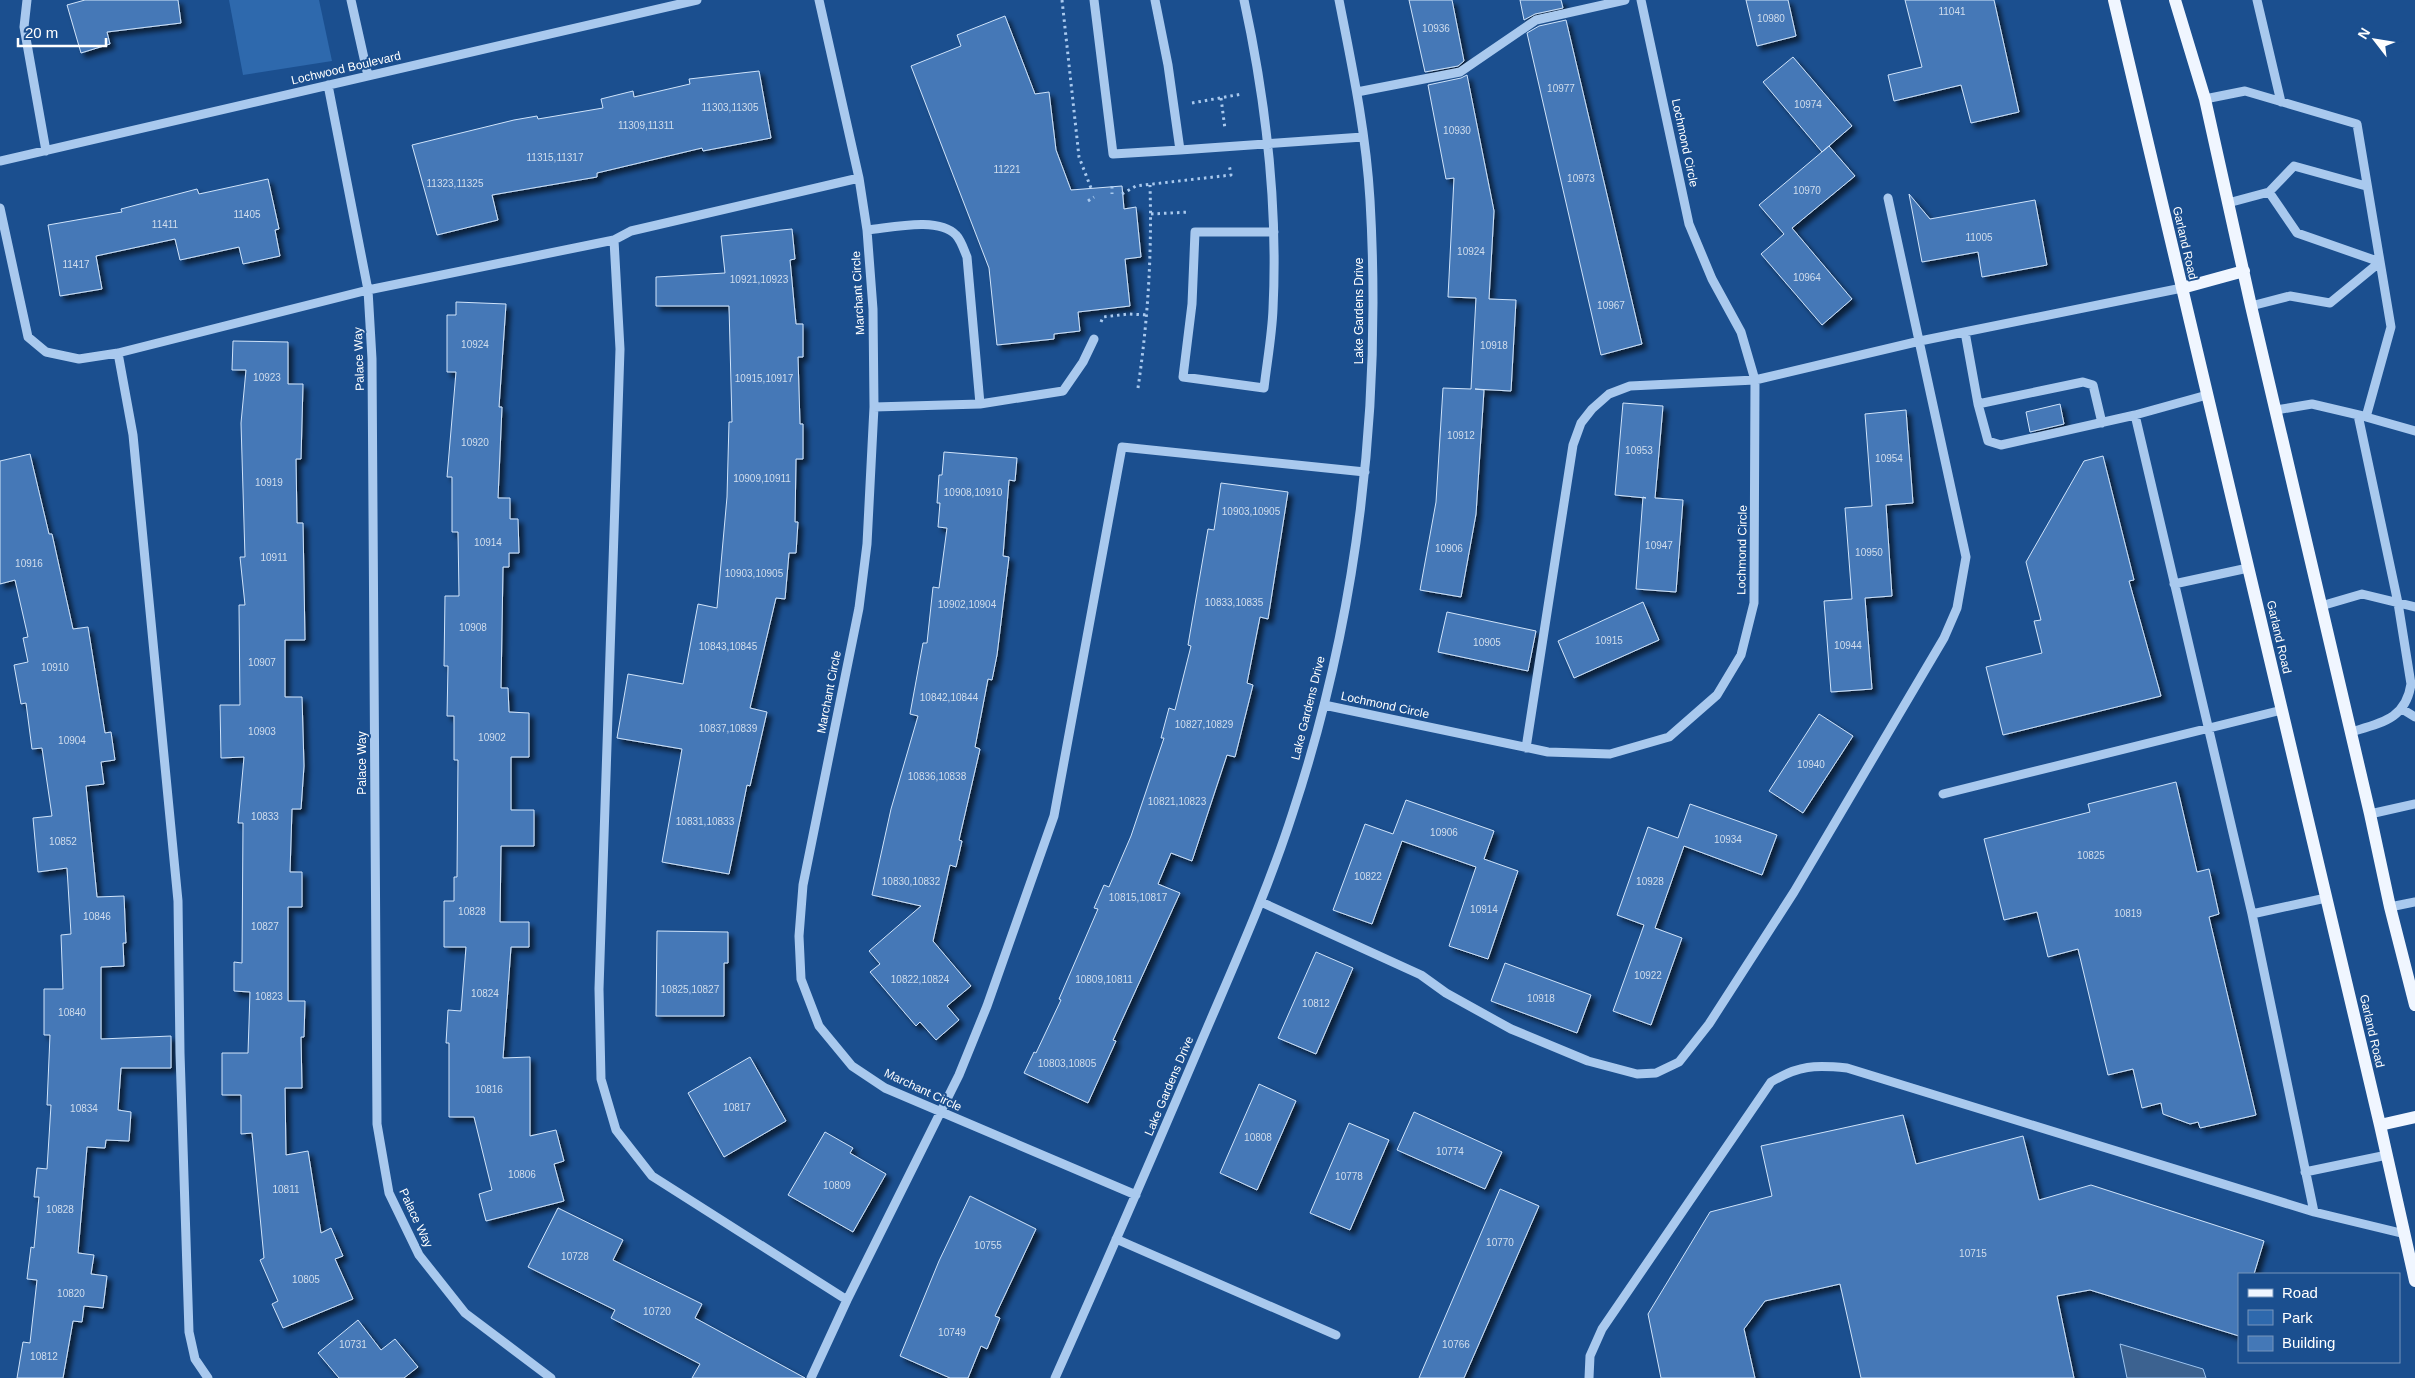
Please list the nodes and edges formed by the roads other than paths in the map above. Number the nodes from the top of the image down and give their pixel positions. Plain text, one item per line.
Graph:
1 (27, 0) edge
2 (351, 0) edge
3 (697, 0) edge
4 (819, 0) edge
5 (1094, 0) edge
6 (1155, 0) edge
7 (1244, 0) edge
8 (1339, 0) edge
9 (1624, 0) edge
10 (1641, 0) edge
11 (2114, 0) edge
12 (2175, 0) edge
13 (2257, 0) edge
14 (368, 76) junction
15 (328, 85) junction
16 (1357, 92) junction
17 (2205, 99) junction
18 (2282, 102) junction
19 (1363, 137) junction
20 (1268, 143) junction
21 (46, 150) junction
22 (1180, 150) junction
23 (0, 161) edge
24 (859, 178) junction
25 (2366, 186) junction
26 (2269, 192) junction
27 (1888, 198) dead end
28 (2228, 203) junction
29 (0, 208) edge
30 (867, 230) junction
31 (1274, 232) junction
32 (614, 240) junction
33 (2380, 262) junction
34 (2244, 271) junction
35 (2182, 288) junction
36 (368, 290) junction
37 (2251, 306) junction
38 (1965, 332) junction
39 (1094, 339) dead end
40 (1920, 342) junction
41 (118, 353) junction
42 (1755, 380) junction
43 (2208, 395) junction
44 (980, 404) junction
45 (1978, 404) junction
46 (874, 407) junction
47 (2276, 410) junction
48 (2136, 415) junction
49 (2362, 416) junction
50 (2102, 423) junction
51 (2415, 430) edge
52 (1365, 472) junction
53 (2248, 568) junction
54 (2174, 584) junction
55 (2398, 603) junction
56 (2321, 606) junction
57 (2415, 607) edge
58 (1324, 705) junction
59 (2402, 709) junction
60 (2282, 710) junction
61 (2415, 717) edge
62 (2209, 727) junction
63 (2351, 732) junction
64 (1526, 748) junction
65 (1943, 794) dead end
66 (2415, 804) edge
67 (2370, 814) junction
68 (2326, 898) junction
69 (1261, 902) junction
70 (2415, 902) edge
71 (2390, 907) junction
72 (2252, 914) junction
73 (2415, 1005) edge
74 (941, 1113) junction
75 (2415, 1117) edge
76 (2380, 1125) junction
77 (2387, 1155) junction
78 (2305, 1172) junction
79 (1136, 1195) junction
80 (2314, 1212) junction
81 (2404, 1234) junction
82 (1116, 1238) junction
83 (2415, 1281) edge
84 (847, 1300) junction
85 (1336, 1336) dead end
86 (208, 1378) edge
87 (551, 1378) edge
88 (811, 1378) edge
89 (1056, 1378) edge
90 (1589, 1378) edge

1 - 21 street
2 - 14 street
3 - 14 street, Lochwood Boulevard
4 - 24 street, Marchant Circle
5 - 22 street
6 - 22 street
7 - 20 street
8 - 16 street, Lake Gardens Drive
9 - 16 street
10 - 42 street, Lochmond Circle
11 - 35 main road, Garland Road
12 - 17 main road
13 - 18 street
14 - 15 street, Lochwood Boulevard
15 - 21 street, Lochwood Boulevard
15 - 36 street, Palace Way
16 - 19 street, Lake Gardens Drive
17 - 18 street
17 - 28 main road
18 - 25 street
19 - 20 street
19 - 52 street, Lake Gardens Drive
20 - 22 street
20 - 31 street
21 - 23 street, Lochwood Boulevard
24 - 30 street, Marchant Circle
24 - 32 street
25 - 26 street
25 - 33 street
26 - 28 street
26 - 33 street
27 - 40 street
28 - 34 main road
29 - 41 street
30 - 44 street
30 - 46 street, Marchant Circle
31 - 31 street
32 - 36 street
32 - 84 street
33 - 37 street
33 - 49 street
34 - 35 main road
34 - 37 main road
35 - 38 street
35 - 43 main road, Garland Road
36 - 41 street
36 - 87 street, Palace Way
37 - 47 main road
38 - 40 street
38 - 45 street
39 - 44 street
40 - 42 street
40 - 69 street
41 - 86 street
42 - 64 street
42 - 64 street, Lochmond Circle
43 - 48 street
43 - 53 main road, Garland Road
44 - 46 street
45 - 50 street
45 - 50 street
46 - 74 street, Marchant Circle
47 - 49 street
47 - 56 main road
48 - 50 street
48 - 54 street
49 - 51 street
49 - 55 street
52 - 58 street, Lake Gardens Drive
52 - 74 street
53 - 54 street
53 - 60 main road, Garland Road
54 - 62 street
55 - 56 street
55 - 57 street
55 - 59 street
56 - 63 main road
58 - 64 street, Lochmond Circle
58 - 69 street, Lake Gardens Drive
59 - 61 street
59 - 63 street
60 - 62 street
60 - 68 main road, Garland Road
62 - 65 street
62 - 72 street
63 - 67 main road
66 - 67 street
67 - 71 main road
68 - 72 street
68 - 76 main road, Garland Road
69 - 79 street, Lake Gardens Drive
70 - 71 street
71 - 73 main road
72 - 78 street
74 - 79 street, Marchant Circle
74 - 84 street
75 - 76 main road
76 - 77 main road, Garland Road
77 - 78 street
77 - 81 main road, Garland Road
78 - 80 street
79 - 82 street, Lake Gardens Drive
80 - 81 street
80 - 90 street
81 - 83 main road, Garland Road
82 - 85 street
82 - 89 street, Lake Gardens Drive
84 - 88 street

